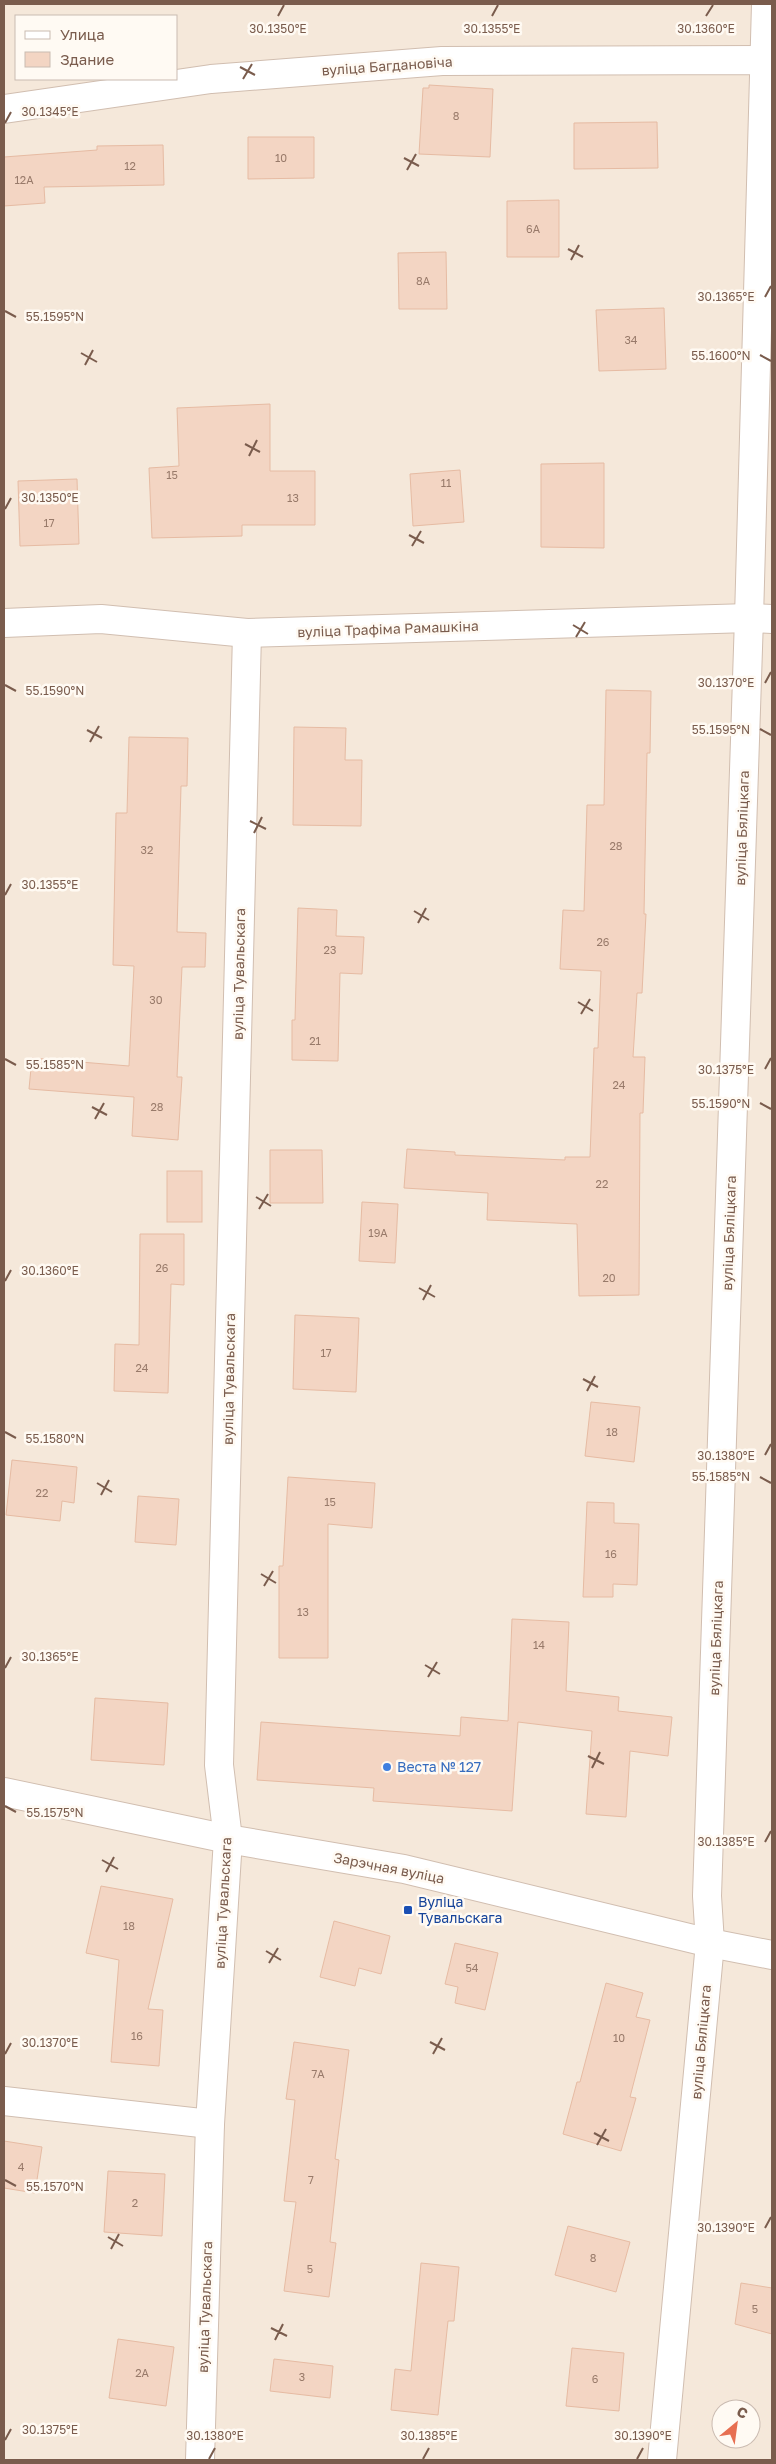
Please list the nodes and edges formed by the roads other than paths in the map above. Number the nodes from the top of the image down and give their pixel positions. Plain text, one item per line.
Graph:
1 (766, 4) edge
2 (769, 61) edge
3 (4, 109) edge
4 (761, 618) edge
5 (4, 623) edge
6 (247, 633) junction
7 (4, 1792) edge
8 (228, 1839) junction
9 (710, 1943) junction
10 (772, 1955) edge
11 (4, 2101) edge
12 (210, 2124) junction
13 (200, 2460) edge
14 (662, 2460) edge

1 - 2 street, вуліца Бяліцкага
2 - 3 street, вуліца Багдановіча
2 - 4 street, вуліца Бяліцкага
4 - 6 street, вуліца Трафіма Рамашкіна
4 - 9 street, вуліца Бяліцкага
5 - 6 street, вуліца Трафіма Рамашкіна
6 - 8 street, вуліца Тувальскага
7 - 8 street, Зарэчная вуліца
8 - 9 street, Зарэчная вуліца
8 - 12 street, вуліца Тувальскага
9 - 10 street, Зарэчная вуліца
9 - 14 street, вуліца Бяліцкага
11 - 12 street
12 - 13 street, вуліца Тувальскага

